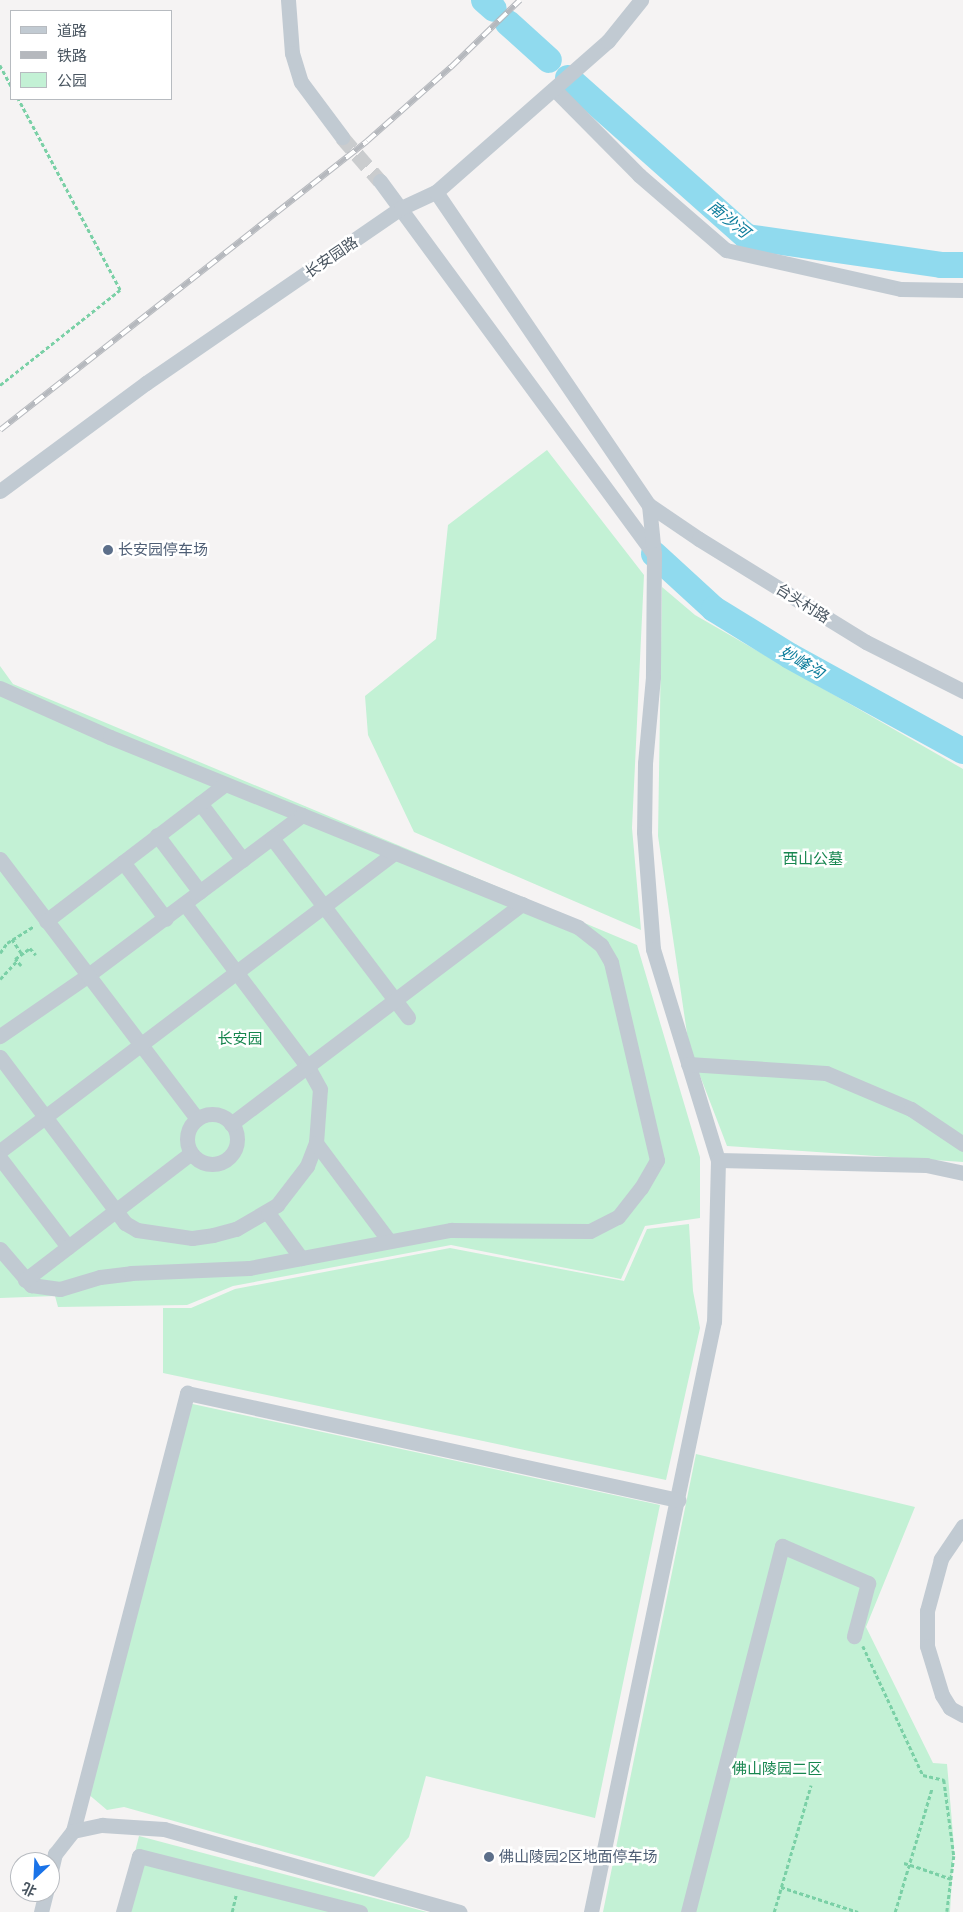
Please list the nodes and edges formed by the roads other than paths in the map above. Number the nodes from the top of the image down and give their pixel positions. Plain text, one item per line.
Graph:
1 (288, 0) edge
2 (641, 0) edge
3 (554, 89) junction
4 (342, 137) tunnel mouth
5 (380, 181) tunnel mouth
6 (436, 192) junction
7 (401, 208) junction
8 (963, 290) edge
9 (0, 491) edge
10 (649, 505) junction
11 (654, 554) junction
12 (0, 688) edge
13 (963, 691) edge
14 (226, 784) junction
15 (200, 803) junction
16 (302, 815) junction
17 (157, 836) junction
18 (272, 838) junction
19 (395, 852) junction
20 (0, 859) edge
21 (243, 860) junction
22 (123, 862) junction
23 (200, 892) junction
24 (185, 904) junction
25 (522, 904) junction
26 (324, 906) junction
27 (166, 919) junction
28 (46, 921) junction
29 (236, 972) junction
30 (87, 976) junction
31 (395, 1000) junction
32 (408, 1017) dead end
33 (0, 1036) edge
34 (140, 1045) junction
35 (0, 1057) edge
36 (688, 1064) junction
37 (307, 1066) junction
38 (45, 1117) junction
39 (197, 1119) junction
40 (231, 1124) junction
41 (316, 1144) junction
42 (963, 1144) edge
43 (0, 1151) edge
44 (191, 1153) junction
45 (0, 1158) edge
46 (718, 1160) junction
47 (963, 1173) edge
48 (116, 1210) junction
49 (268, 1213) junction
50 (389, 1241) junction
51 (68, 1247) junction
52 (0, 1249) edge
53 (301, 1258) junction
54 (24, 1280) junction
55 (678, 1500) junction
56 (963, 1526) edge
57 (855, 1634) road end
58 (963, 1715) edge
59 (73, 1831) junction
60 (57, 1852) edge
61 (123, 1912) edge
62 (360, 1912) edge
63 (460, 1912) edge
64 (591, 1912) edge
65 (688, 1912) edge

1 - 4 street
2 - 3 street, 长安园路
3 - 6 street, 长安园路
3 - 8 street
5 - 7 street
6 - 7 street, 长安园路
6 - 10 street
7 - 9 street, 长安园路
7 - 11 street
10 - 11 street
10 - 13 street, 台头村路
11 - 36 street
12 - 14 street
14 - 15 street
14 - 16 street
15 - 17 street
15 - 21 street
16 - 18 street
16 - 19 street
17 - 22 street
17 - 23 street
18 - 21 street
18 - 26 street
19 - 25 street
19 - 26 street
20 - 28 street
21 - 23 street
22 - 27 street
22 - 28 street
23 - 24 street
24 - 27 street
24 - 29 street
25 - 31 street
25 - 50 street
26 - 29 street
26 - 31 street
27 - 30 street
28 - 30 street
29 - 34 street
29 - 37 street
30 - 33 street
30 - 34 street
31 - 32 street
31 - 37 street
34 - 38 street
34 - 39 street
35 - 38 street
36 - 42 street
36 - 46 street
37 - 40 street
37 - 41 street
38 - 43 street
38 - 48 street
39 - 40 street
39 - 44 street
40 - 44 street
41 - 49 street
41 - 50 street
44 - 48 street
45 - 51 street
46 - 47 street
46 - 55 street
48 - 49 street
48 - 51 street
49 - 53 street
50 - 53 street
51 - 54 street
52 - 54 street
53 - 54 street
55 - 59 street
55 - 64 street
56 - 58 street
57 - 65 street
59 - 60 street
59 - 63 street
61 - 62 street

